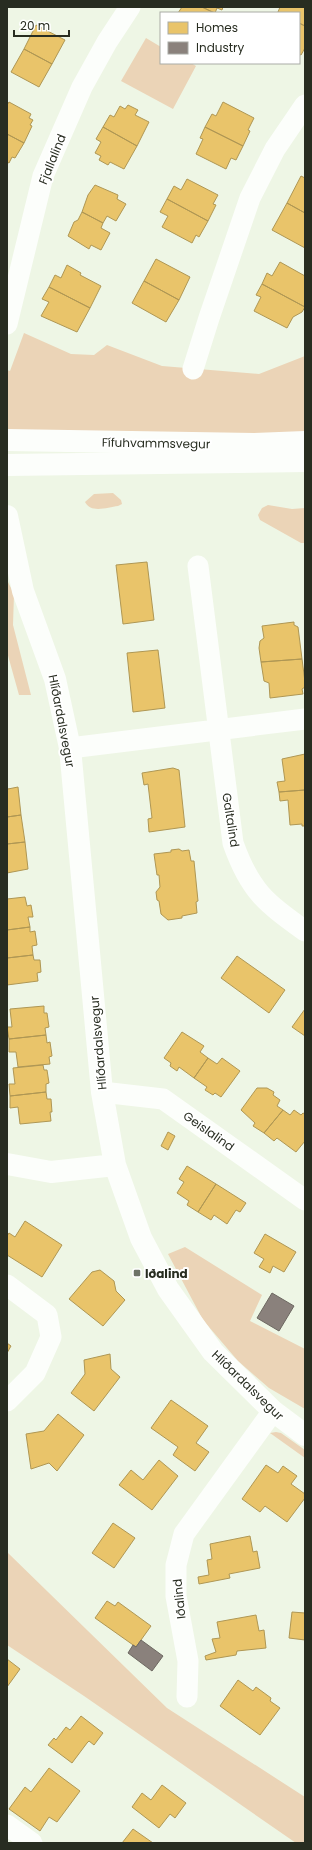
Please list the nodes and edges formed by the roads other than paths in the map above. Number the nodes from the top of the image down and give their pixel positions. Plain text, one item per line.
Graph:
1 (130, 7) edge
2 (305, 105) edge
3 (7, 324) edge
4 (193, 369) dead end
5 (7, 440) edge
6 (305, 442) edge
7 (125, 443) junction
8 (7, 454) edge
9 (305, 461) edge
10 (7, 465) edge
11 (7, 516) edge
12 (7, 562) edge
13 (198, 566) dead end
14 (23, 591) junction
15 (305, 719) edge
16 (218, 730) junction
17 (70, 748) junction
18 (305, 931) edge
19 (102, 1092) junction
20 (7, 1164) edge
21 (115, 1165) junction
22 (305, 1200) edge
23 (7, 1285) edge
24 (7, 1401) edge
25 (273, 1411) junction
26 (305, 1435) edge
27 (187, 1697) dead end
28 (7, 1825) edge
29 (32, 1843) edge

1 - 3 street, Fjallalind
2 - 4 street
5 - 7 street, Fífuhvammsvegur
6 - 7 street, Fífuhvammsvegur
7 - 8 street
9 - 10 street, Fífuhvammsvegur
11 - 14 street, Hlíðardalsvegur
12 - 14 street, Hlíðardalsvegur
13 - 16 street, Galtalind
14 - 17 street, Hlíðardalsvegur
15 - 16 street
16 - 17 street
16 - 18 street, Galtalind
17 - 19 street, Hlíðardalsvegur
19 - 21 street, Hlíðardalsvegur
19 - 22 street, Geislalind
20 - 21 street
21 - 25 street, Hlíðardalsvegur
23 - 24 street
25 - 26 street, Hlíðardalsvegur
25 - 27 street, Iðalind
28 - 29 street

